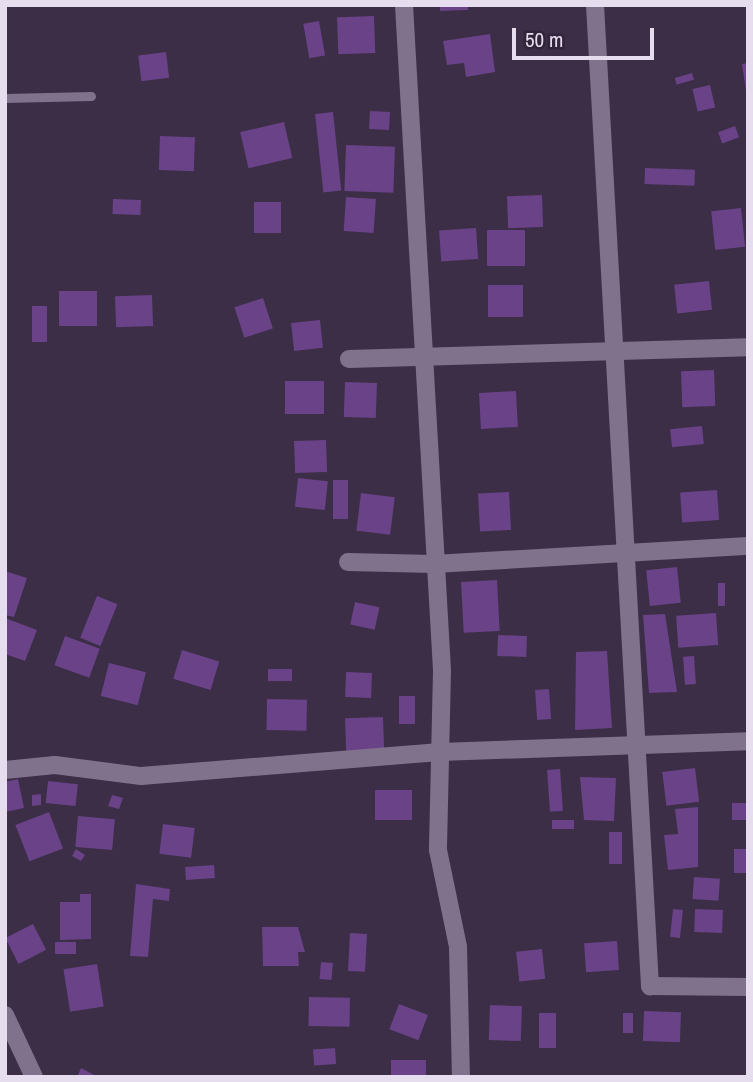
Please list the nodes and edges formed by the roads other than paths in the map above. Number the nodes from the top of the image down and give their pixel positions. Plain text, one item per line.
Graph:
1 (404, 5) edge
2 (596, 5) edge
3 (91, 96) dead end
4 (5, 97) edge
5 (748, 347) edge
6 (619, 351) junction
7 (420, 357) junction
8 (349, 359) dead end
9 (748, 546) edge
10 (627, 553) junction
11 (348, 562) dead end
12 (434, 564) junction
13 (748, 741) edge
14 (636, 742) junction
15 (440, 751) junction
16 (5, 770) edge
17 (748, 987) edge
18 (5, 1014) edge
19 (34, 1077) edge
20 (461, 1077) edge

1 - 7 street
2 - 6 street
3 - 4 lane
5 - 6 street
6 - 7 street
6 - 10 street
7 - 8 street
7 - 12 street
9 - 10 street
10 - 12 street
10 - 14 street
11 - 12 street
12 - 15 street
13 - 14 street
14 - 15 street
14 - 17 street
15 - 16 street
15 - 20 street
18 - 19 street

